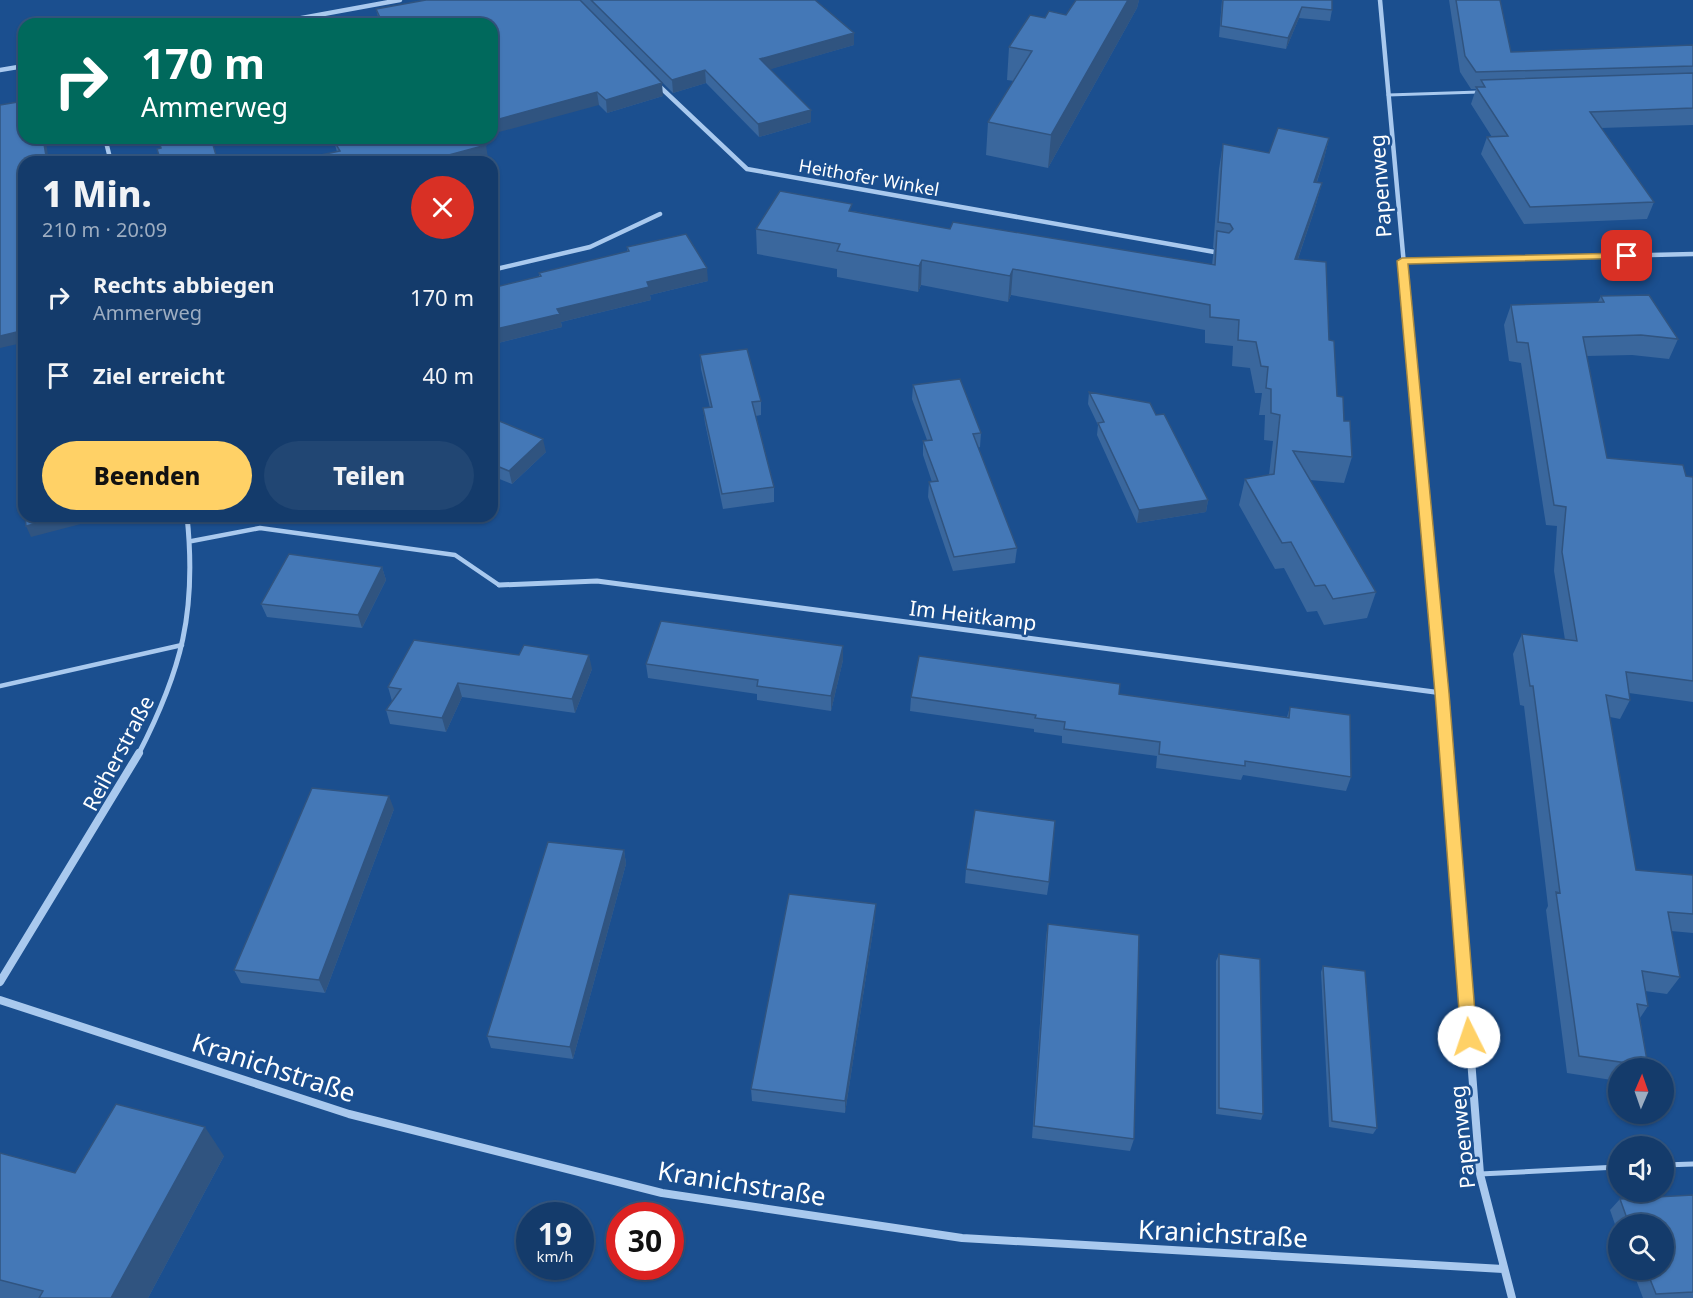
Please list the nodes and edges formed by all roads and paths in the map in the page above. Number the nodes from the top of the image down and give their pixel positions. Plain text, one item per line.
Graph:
1 (400, 0) edge
2 (1380, 0) edge
3 (302, 18) edge
4 (18, 67) edge
5 (0, 70) edge
6 (651, 79) edge
7 (1482, 92) edge
8 (1388, 95) junction
9 (660, 214) dead end
10 (1223, 254) edge
11 (1693, 254) edge
12 (1402, 261) junction
13 (498, 269) edge
14 (188, 522) edge
15 (192, 541) junction
16 (499, 585) joint
17 (184, 645) junction
18 (0, 686) edge
19 (1442, 693) junction
20 (0, 982) edge
21 (0, 1000) edge
22 (1693, 1164) edge
23 (1674, 1165) edge
24 (1608, 1168) edge
25 (1480, 1174) junction
26 (1503, 1269) junction
27 (1512, 1298) edge

1 - 3 street
2 - 8 street, Papenweg
4 - 5 street
6 - 10 street, Heithofer Winkel
7 - 8 lane
8 - 12 street, Papenweg
9 - 13 street
11 - 12 street
12 - 19 street, Papenweg
14 - 15 street, Reiherstraße
15 - 16 lane
15 - 17 street, Reiherstraße
16 - 19 street, Im Heitkamp
17 - 18 lane
17 - 20 street, Reiherstraße
19 - 25 street, Papenweg
21 - 26 street, Kranichstraße
22 - 23 lane
24 - 25 lane
25 - 26 street, Papenweg
26 - 27 street, Papenweg

